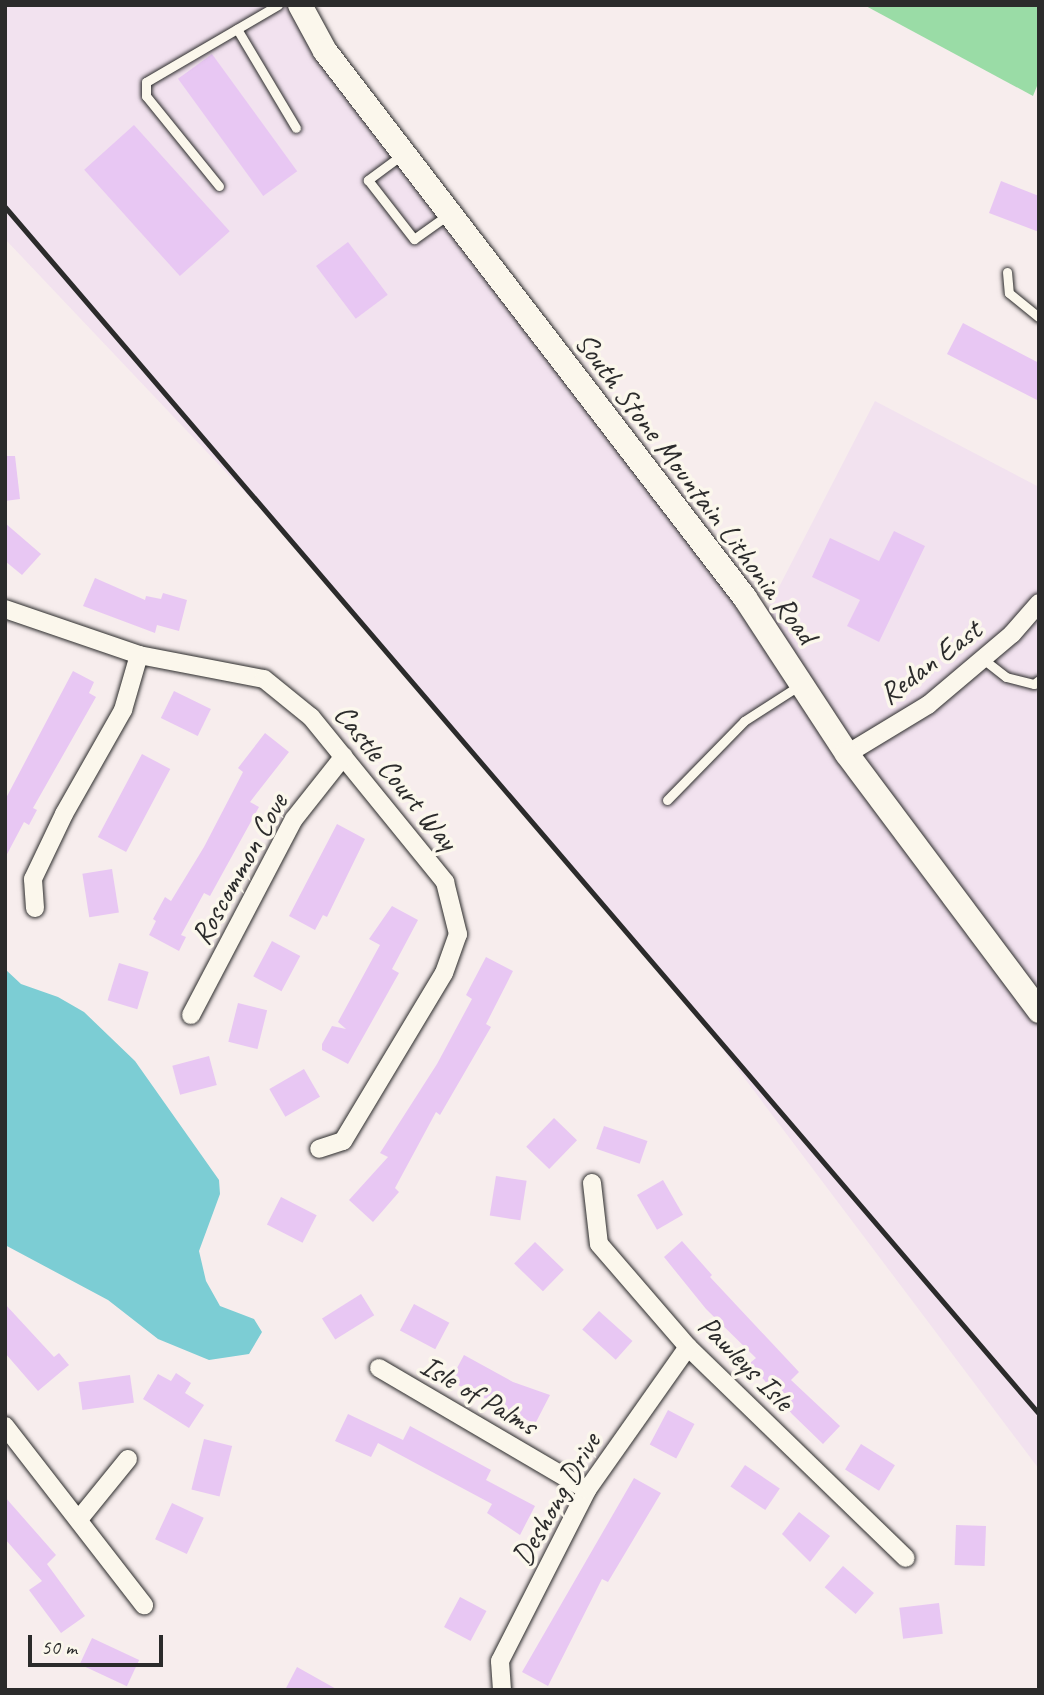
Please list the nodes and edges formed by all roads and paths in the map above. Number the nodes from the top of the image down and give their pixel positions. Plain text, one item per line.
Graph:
1 (278, 5) edge
2 (300, 5) edge
3 (237, 29) junction
4 (296, 128) dead end
5 (404, 153) junction
6 (219, 186) dead end
7 (450, 213) junction
8 (1007, 272) dead end
9 (1039, 317) edge
10 (1039, 603) edge
11 (5, 610) edge
12 (139, 655) junction
13 (983, 659) junction
14 (1039, 680) edge
15 (802, 684) junction
16 (847, 754) junction
17 (344, 756) junction
18 (667, 800) dead end
19 (35, 908) dead end
20 (1039, 1011) edge
21 (191, 1015) dead end
22 (319, 1149) dead end
23 (593, 1183) dead end
24 (688, 1347) junction
25 (379, 1368) dead end
26 (5, 1426) edge
27 (128, 1458) dead end
28 (587, 1490) junction
29 (80, 1518) junction
30 (906, 1558) dead end
31 (144, 1605) dead end
32 (502, 1690) edge

1 - 3 lane
2 - 5 main road, South Stone Mountain Lithonia Road
3 - 4 lane
3 - 6 lane
5 - 7 main road, South Stone Mountain Lithonia Road
5 - 7 lane
7 - 15 main road, South Stone Mountain Lithonia Road
8 - 9 lane
10 - 13 street, Redan East
11 - 12 street, Castle Court Way
12 - 17 street, Castle Court Way
12 - 19 street
13 - 14 lane
13 - 16 street, Redan East
15 - 16 main road, South Stone Mountain Lithonia Road
15 - 18 lane
16 - 20 main road, South Stone Mountain Lithonia Road
17 - 21 street, Roscommon Cove
17 - 22 street, Castle Court Way
23 - 24 street, Pawleys Isle
24 - 28 street, Deshong Drive
24 - 30 street, Pawleys Isle
25 - 28 street, Isle of Palms
26 - 29 street
27 - 29 street
28 - 32 street, Deshong Drive
29 - 31 street

